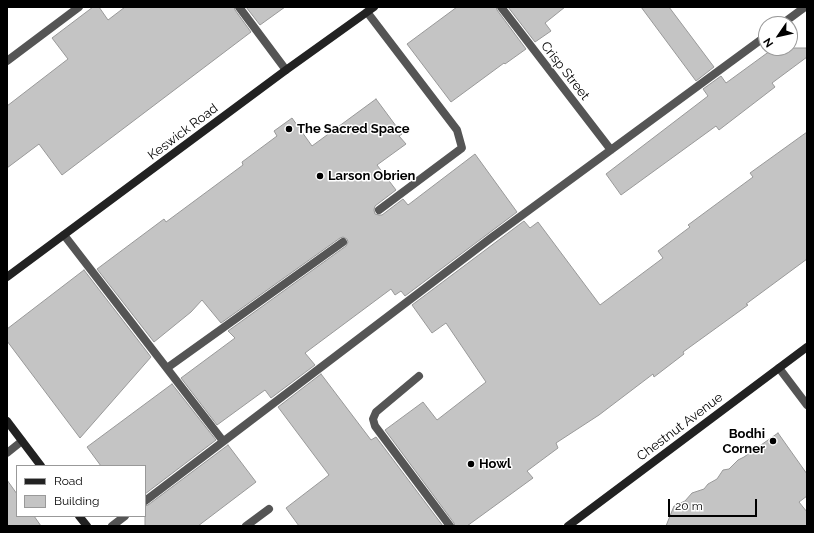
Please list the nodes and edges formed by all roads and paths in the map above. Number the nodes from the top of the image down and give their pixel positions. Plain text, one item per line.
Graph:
1 (79, 7) edge
2 (239, 7) edge
3 (501, 7) edge
4 (805, 7) edge
5 (370, 9) edge
6 (793, 16) edge
7 (758, 42) edge
8 (7, 61) edge
9 (286, 70) junction
10 (611, 150) junction
11 (379, 210) dead end
12 (64, 235) junction
13 (342, 242) dead end
14 (7, 277) edge
15 (807, 347) edge
16 (167, 368) junction
17 (779, 368) junction
18 (419, 376) dead end
19 (807, 405) edge
20 (7, 421) edge
21 (22, 441) junction
22 (224, 441) junction
23 (7, 453) edge
24 (40, 465) edge
25 (146, 500) edge
26 (269, 509) dead end
27 (80, 517) edge
28 (124, 517) edge
29 (87, 526) edge
30 (112, 526) edge
31 (246, 526) edge
32 (450, 526) edge
33 (568, 526) edge

1 - 8 street
2 - 9 street
3 - 10 street, Crisp Street
4 - 6 street
5 - 9 street, Keswick Road
5 - 11 street
7 - 10 street
9 - 12 street, Keswick Road
10 - 22 street
12 - 14 street, Keswick Road
12 - 16 street
13 - 16 street
15 - 17 street, Chestnut Avenue
16 - 22 street
17 - 19 street
17 - 33 street, Chestnut Avenue
18 - 32 street
20 - 21 street
21 - 23 street
21 - 24 street
22 - 25 street
26 - 31 street
27 - 29 street
28 - 30 street

